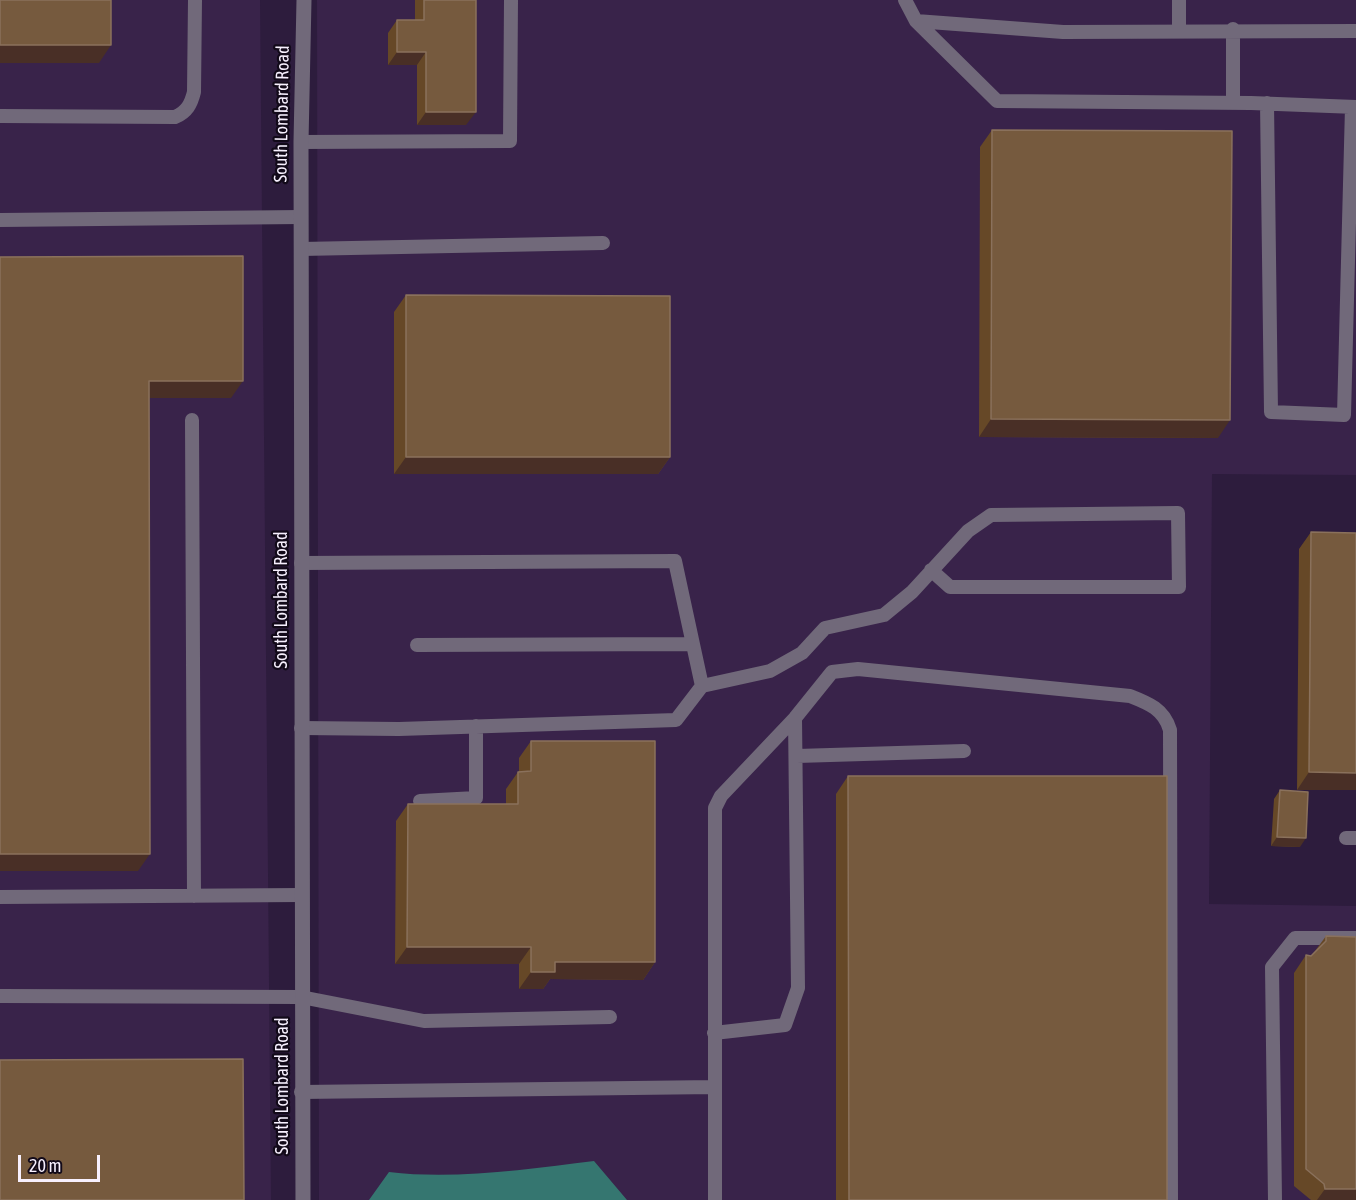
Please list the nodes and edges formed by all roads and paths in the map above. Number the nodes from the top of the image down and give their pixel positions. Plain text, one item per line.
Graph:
1 (195, 0) edge
2 (304, 0) edge
3 (511, 0) edge
4 (905, 0) edge
5 (1179, 0) edge
6 (916, 21) junction
7 (1233, 29) junction
8 (1179, 30) junction
9 (1356, 31) edge
10 (1233, 103) junction
11 (1267, 103) junction
12 (1354, 107) edge
13 (0, 116) edge
14 (301, 142) junction
15 (301, 217) junction
16 (0, 220) edge
17 (603, 243) dead end
18 (301, 249) junction
19 (192, 420) dead end
20 (301, 563) junction
21 (931, 570) junction
22 (692, 644) junction
23 (417, 645) dead end
24 (702, 686) junction
25 (795, 718) junction
26 (476, 726) junction
27 (301, 728) junction
28 (964, 752) dead end
29 (796, 756) junction
30 (420, 801) edge
31 (301, 895) junction
32 (194, 896) junction
33 (0, 897) edge
34 (1356, 938) edge
35 (0, 996) edge
36 (301, 998) junction
37 (610, 1017) dead end
38 (714, 1033) junction
39 (714, 1086) junction
40 (301, 1092) junction
41 (303, 1200) edge
42 (715, 1200) edge
43 (1171, 1200) edge
44 (1275, 1200) edge

1 - 13 lane
2 - 14 street, South Lombard Road
3 - 14 lane
4 - 6 lane
5 - 8 lane
6 - 8 lane
6 - 10 lane
7 - 8 lane
7 - 9 lane
7 - 10 lane
10 - 11 lane
11 - 12 lane
11 - 12 lane
14 - 15 street, South Lombard Road
15 - 16 lane
15 - 18 street, South Lombard Road
17 - 18 lane
18 - 20 street, South Lombard Road
19 - 32 lane
20 - 22 lane
20 - 27 street, South Lombard Road
21 - 21 lane
21 - 24 lane
22 - 23 lane
22 - 24 lane
24 - 26 lane
25 - 29 lane
25 - 38 lane
25 - 43 lane
26 - 27 lane
26 - 30 lane
27 - 31 street, South Lombard Road
28 - 29 lane
29 - 38 lane
31 - 32 lane
31 - 36 street, South Lombard Road
32 - 33 lane
34 - 44 lane
35 - 36 lane
36 - 37 lane
36 - 40 street, South Lombard Road
38 - 39 lane
39 - 40 lane
39 - 42 lane
40 - 41 street, South Lombard Road

